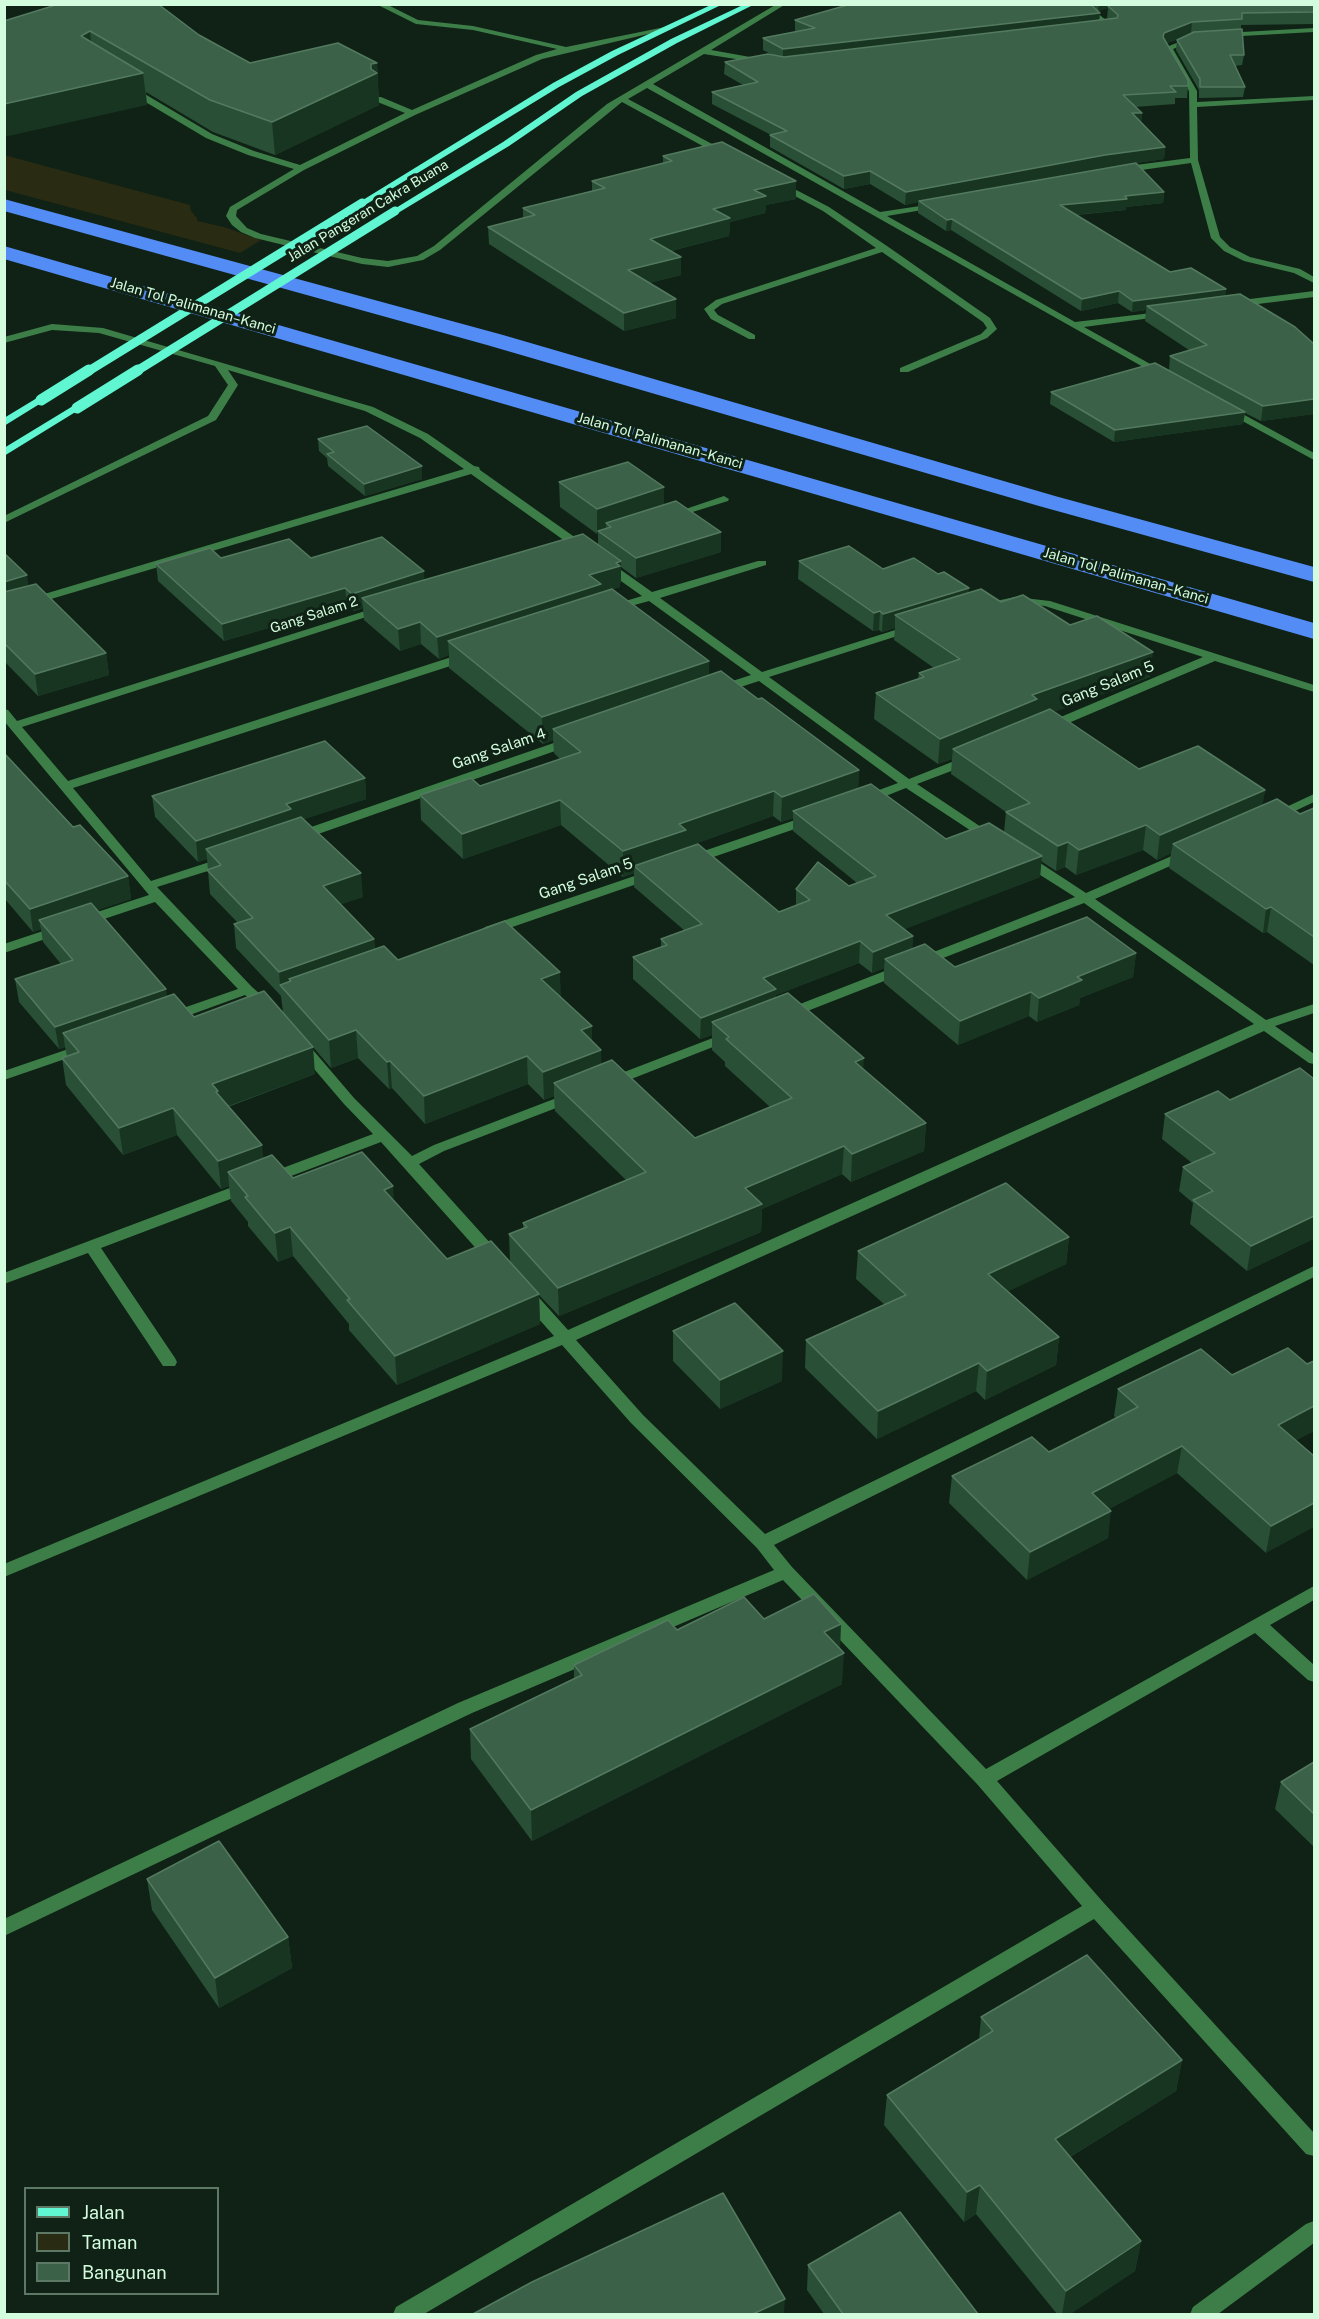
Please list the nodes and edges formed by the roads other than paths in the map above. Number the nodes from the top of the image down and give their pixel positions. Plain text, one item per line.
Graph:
1 (379, 4) edge
2 (720, 4) edge
3 (752, 4) edge
4 (783, 4) edge
5 (1082, 4) edge
6 (665, 29) junction
7 (1096, 30) edge
8 (1314, 30) edge
9 (567, 49) junction
10 (700, 51) junction
11 (773, 63) edge
12 (121, 84) edge
13 (647, 84) junction
14 (1314, 98) edge
15 (622, 99) junction
16 (380, 100) dead end
17 (1193, 105) junction
18 (412, 113) junction
19 (1194, 160) junction
20 (737, 161) edge
21 (301, 168) junction
22 (1115, 171) edge
23 (767, 177) edge
24 (948, 203) edge
25 (4, 205) edge
26 (879, 215) junction
27 (884, 248) junction
28 (4, 252) edge
29 (1314, 280) edge
30 (1314, 294) edge
31 (1223, 306) edge
32 (1177, 312) edge
33 (1074, 325) junction
34 (752, 337) dead end
35 (4, 340) edge
36 (219, 364) junction
37 (904, 370) dead end
38 (1179, 382) edge
39 (1221, 405) edge
40 (4, 423) edge
41 (4, 453) edge
42 (1314, 457) edge
43 (475, 469) junction
44 (724, 499) dead end
45 (4, 520) edge
46 (657, 520) edge
47 (586, 543) junction
48 (563, 550) edge
49 (762, 562) dead end
50 (1314, 575) edge
51 (651, 596) junction
52 (393, 606) edge
53 (4, 610) edge
54 (606, 611) edge
55 (964, 612) edge
56 (919, 626) edge
57 (1314, 632) edge
58 (482, 651) edge
59 (1214, 657) junction
60 (761, 675) junction
61 (1314, 689) edge
62 (705, 694) edge
63 (10, 719) edge
64 (1038, 731) edge
65 (582, 737) edge
66 (984, 753) edge
67 (908, 784) junction
68 (66, 786) junction
69 (1314, 798) edge
70 (852, 804) edge
71 (819, 816) edge
72 (1260, 822) edge
73 (279, 842) edge
74 (1205, 846) edge
75 (234, 858) edge
76 (154, 891) junction
77 (1085, 898) junction
78 (472, 937) edge
79 (4, 949) edge
80 (247, 990) junction
81 (1314, 1008) edge
82 (274, 1009) edge
83 (773, 1019) edge
84 (159, 1021) edge
85 (1265, 1025) junction
86 (740, 1032) edge
87 (290, 1033) edge
88 (104, 1041) edge
89 (1314, 1060) edge
90 (4, 1076) edge
91 (382, 1136) junction
92 (410, 1163) junction
93 (92, 1247) junction
94 (503, 1268) edge
95 (1314, 1271) edge
96 (4, 1279) edge
97 (518, 1285) edge
98 (565, 1338) junction
99 (168, 1362) dead end
100 (763, 1543) junction
101 (4, 1571) edge
102 (786, 1572) junction
103 (1314, 1592) edge
104 (1258, 1625) junction
105 (1314, 1675) edge
106 (984, 1779) junction
107 (1096, 1908) junction
108 (4, 1928) edge
109 (1314, 2147) edge
110 (1314, 2231) edge
111 (404, 2314) edge
112 (1201, 2314) edge

1 - 9 street
2 - 6 main road, Jalan Pangeran Cakra Buana
3 - 41 main road, Jalan Pangeran Cakra Buana, bridge
4 - 10 street
5 - 7 street
6 - 9 street
6 - 40 main road, Jalan Pangeran Cakra Buana, bridge
8 - 17 street
9 - 18 street
10 - 11 street
10 - 13 street
12 - 21 street
13 - 15 street
13 - 26 street
14 - 17 street
15 - 20 street
15 - 21 street
16 - 18 street
17 - 19 street
18 - 21 street
19 - 22 street
19 - 29 street
23 - 27 street
24 - 26 street
25 - 50 highway
26 - 33 street
27 - 34 street
27 - 37 street
28 - 57 highway, Jalan Tol Palimanan–Kanci
30 - 31 street
32 - 33 street
33 - 38 street
35 - 36 street
36 - 43 street
36 - 45 street
39 - 42 street
43 - 47 street
43 - 53 street
44 - 46 street
47 - 48 street
47 - 51 street
49 - 51 street
51 - 54 street
51 - 60 street
52 - 63 street, Gang Salam 2
55 - 59 street
56 - 60 street
58 - 68 street
59 - 61 street
59 - 64 street, Gang Salam 5
60 - 62 street
60 - 67 street
63 - 68 street
65 - 73 street, Gang Salam 4
66 - 67 street
67 - 70 street
67 - 77 street
68 - 76 street
69 - 72 street
71 - 78 street, Gang Salam 5
74 - 77 street
75 - 76 street
76 - 79 street
76 - 80 street
77 - 83 street
77 - 85 street
80 - 82 street
80 - 84 street
81 - 85 street
85 - 89 street
85 - 98 street
86 - 92 street
87 - 91 street
88 - 90 street
91 - 92 street
91 - 93 street
92 - 94 street
93 - 96 street
93 - 99 street
95 - 100 street
97 - 98 street
98 - 100 street
98 - 101 street
100 - 102 street
102 - 106 street
102 - 108 street
103 - 104 street
104 - 105 street
104 - 106 street
106 - 107 street
107 - 109 street
107 - 111 street
110 - 112 street

